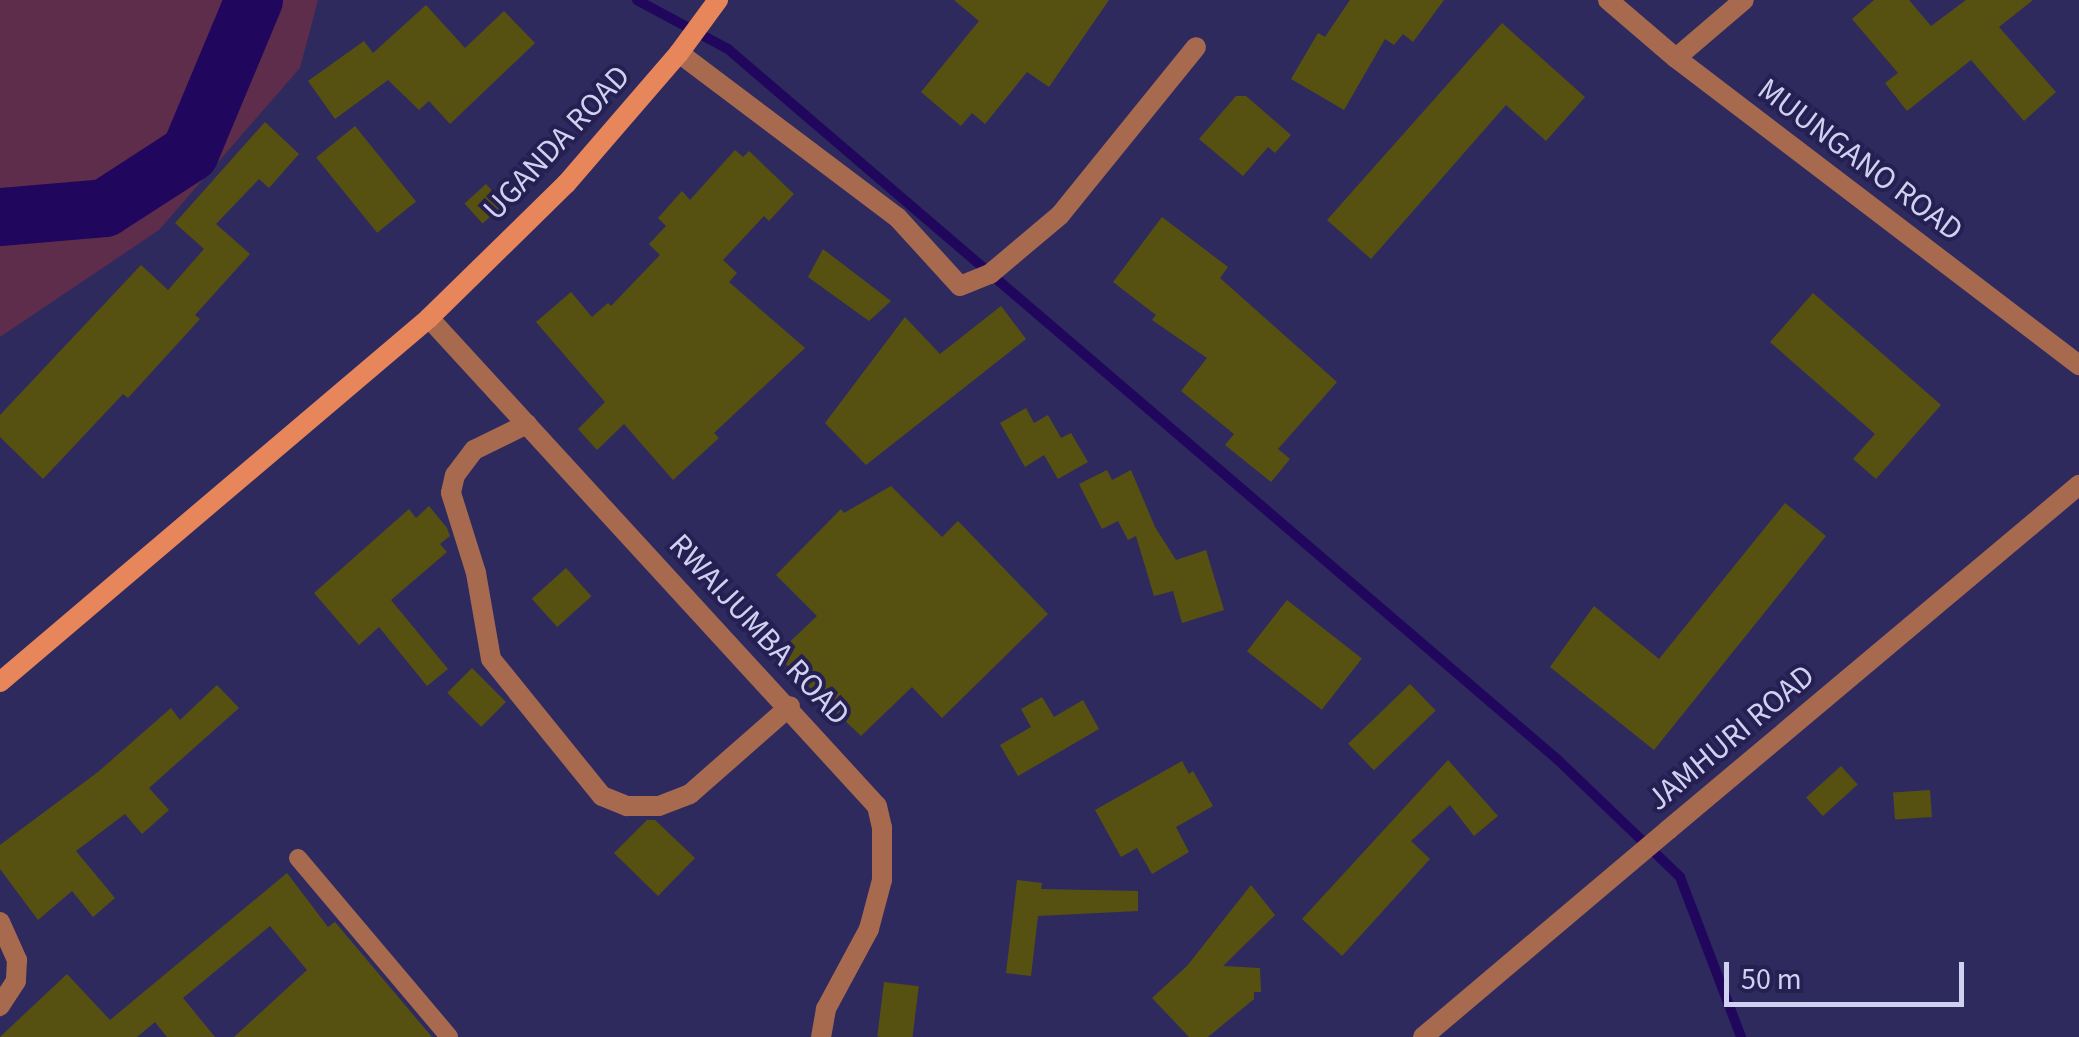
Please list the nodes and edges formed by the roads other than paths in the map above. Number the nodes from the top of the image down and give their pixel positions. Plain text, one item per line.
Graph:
1 (1608, 0) edge
2 (1744, 0) edge
3 (712, 9) edge
4 (1196, 47) dead end
5 (679, 53) junction
6 (1676, 58) junction
7 (429, 318) junction
8 (2079, 365) edge
9 (527, 424) junction
10 (2079, 485) edge
11 (0, 682) edge
12 (790, 706) junction
13 (298, 858) dead end
14 (0, 922) edge
15 (0, 1006) edge
16 (449, 1037) edge
17 (821, 1037) edge
18 (1423, 1037) edge

1 - 6 street, MUUNGANO ROAD
2 - 6 street
3 - 5 main road, UGANDA ROAD
4 - 5 street
5 - 7 main road, UGANDA ROAD
6 - 8 street, MUUNGANO ROAD
7 - 9 street, RWAIJUMBA ROAD
7 - 11 main road, UGANDA ROAD
9 - 12 street, RWAIJUMBA ROAD
9 - 12 street
10 - 18 street, JAMHURI ROAD
12 - 17 street, RWAIJUMBA ROAD
13 - 16 lane
14 - 15 street

